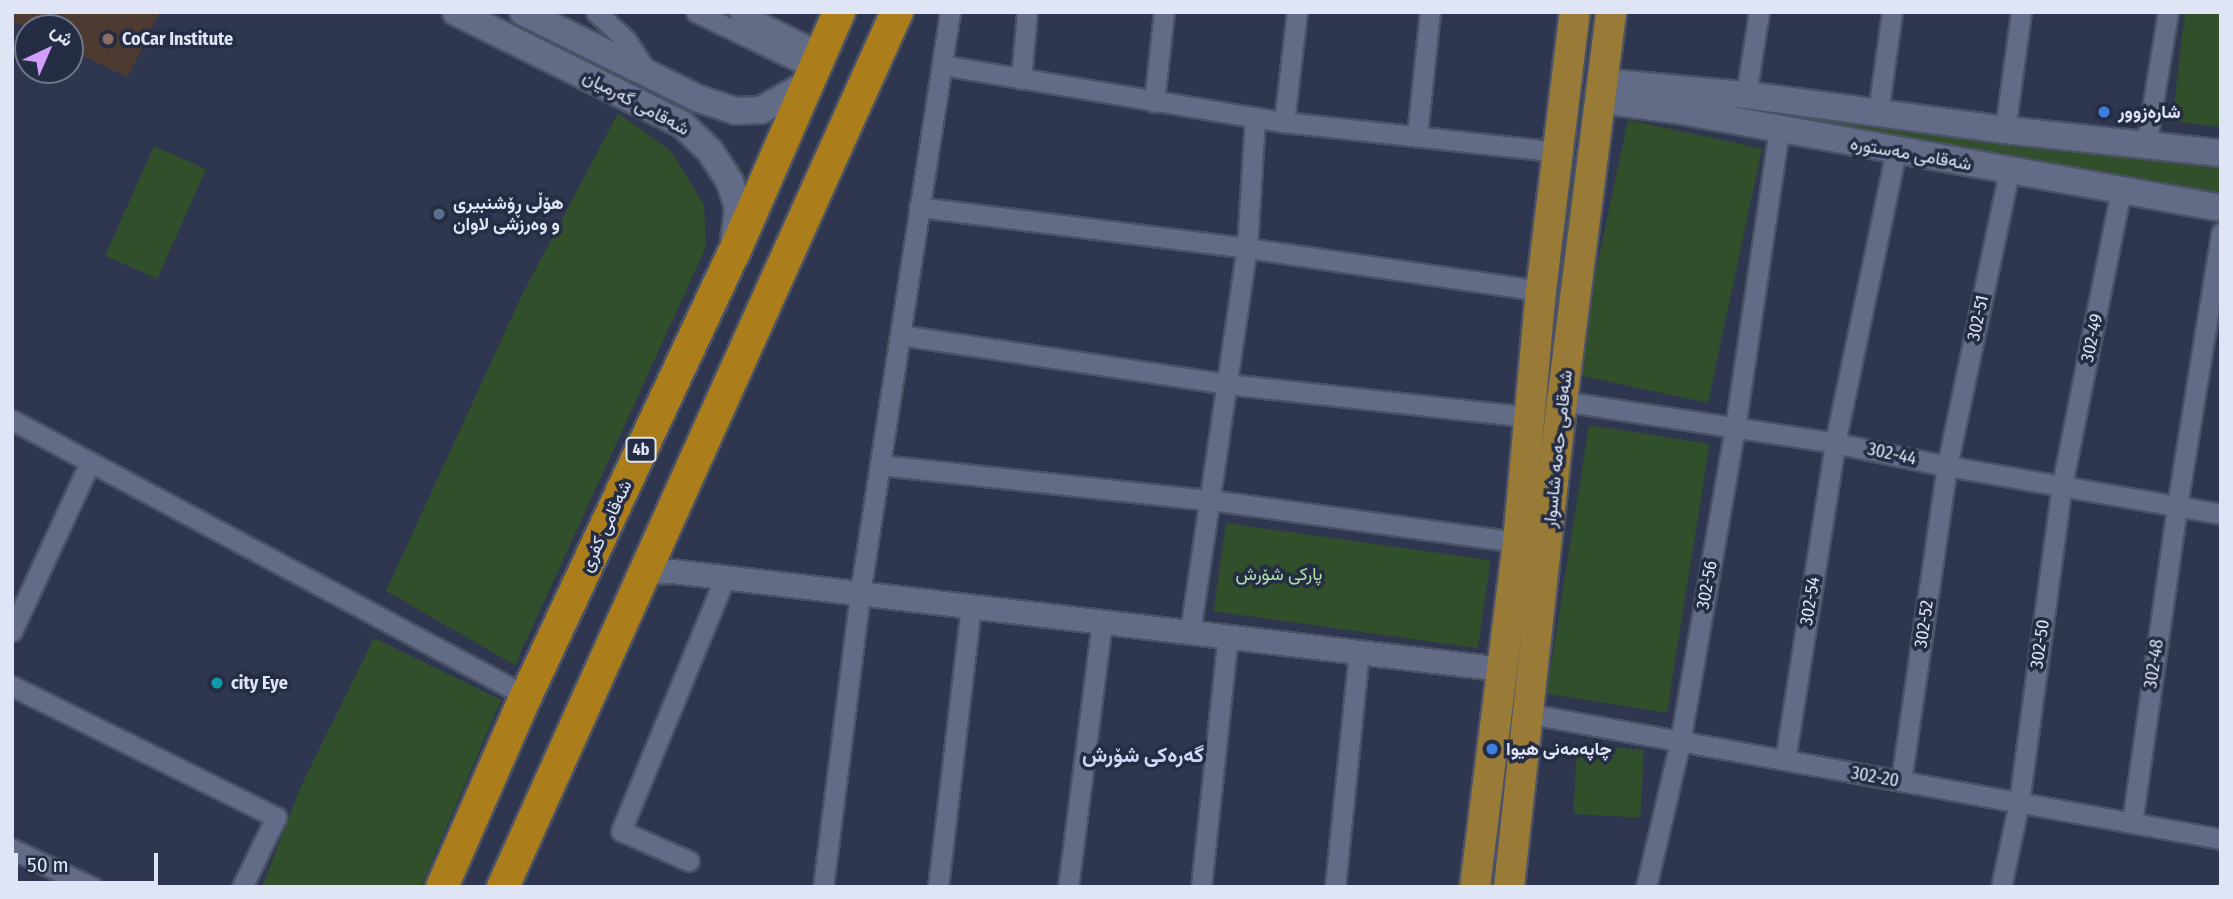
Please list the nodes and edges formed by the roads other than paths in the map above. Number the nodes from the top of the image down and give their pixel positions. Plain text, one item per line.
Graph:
1 (457, 12) edge
2 (523, 12) edge
3 (596, 12) edge
4 (696, 12) edge
5 (739, 12) edge
6 (839, 12) edge
7 (897, 12) edge
8 (950, 12) edge
9 (1027, 12) edge
10 (1164, 12) edge
11 (1297, 12) edge
12 (1430, 12) edge
13 (1575, 12) edge
14 (1611, 12) edge
15 (1759, 12) edge
16 (1892, 12) edge
17 (2021, 12) edge
18 (2168, 12) edge
19 (942, 65) junction
20 (814, 69) junction
21 (650, 75) junction
22 (1021, 79) junction
23 (1602, 91) junction
24 (1746, 95) junction
25 (1678, 99) junction
26 (1154, 102) junction
27 (1878, 112) junction
28 (1255, 118) junction
29 (1284, 122) junction
30 (1779, 130) junction
31 (2005, 130) junction
32 (1417, 135) junction
33 (2146, 146) junction
34 (1896, 151) junction
35 (1558, 152) junction
36 (2221, 153) edge
37 (2009, 171) junction
38 (2122, 190) junction
39 (919, 207) junction
40 (2221, 208) edge
41 (2221, 233) edge
42 (1247, 248) junction
43 (733, 255) junction
44 (1541, 291) junction
45 (900, 335) junction
46 (1227, 384) junction
47 (1562, 401) junction
48 (1530, 417) junction
49 (12, 420) edge
50 (1735, 428) junction
51 (1835, 443) junction
52 (90, 461) junction
53 (880, 466) junction
54 (1947, 466) junction
55 (2062, 485) junction
56 (1210, 500) junction
57 (2177, 506) junction
58 (2221, 514) edge
59 (1518, 542) junction
60 (648, 572) junction
61 (725, 577) junction
62 (860, 593) junction
63 (971, 606) junction
64 (1102, 621) junction
65 (12, 631) edge
66 (1190, 632) junction
67 (1228, 636) junction
68 (1359, 652) junction
69 (1502, 669) junction
70 (12, 686) edge
71 (526, 696) junction
72 (1530, 714) junction
73 (1680, 742) junction
74 (1784, 760) junction
75 (1900, 781) junction
76 (2019, 802) junction
77 (2132, 823) junction
78 (2221, 839) edge
79 (12, 849) edge
80 (689, 861) dead end
81 (92, 887) edge
82 (242, 887) edge
83 (442, 887) edge
84 (503, 887) edge
85 (823, 887) edge
86 (938, 887) edge
87 (1068, 887) edge
88 (1201, 887) edge
89 (1335, 887) edge
90 (1475, 887) edge
91 (1509, 887) edge
92 (1646, 887) edge
93 (2001, 887) edge

1 - 43 main road, شەقامی گەرمیان
2 - 21 main road, شەقامی گەرمیان
3 - 21 street
4 - 20 street
5 - 20 street
6 - 20 highway, شەقامی کفری / 4b
7 - 60 highway
8 - 19 street
9 - 22 street
10 - 26 street
11 - 29 street
12 - 32 street
13 - 35 main road, شەقامی حەمە شاسوار
14 - 23 main road, شەقامی حەمە شاسوار
15 - 24 street
16 - 27 street
17 - 31 street
18 - 33 street
19 - 22 street
19 - 39 street
20 - 21 main road, شەقامی گەرمیان
20 - 43 highway, شەقامی کفری / 4b
22 - 26 street
23 - 25 main road, شەقامی مەستورە
23 - 47 main road, شەقامی حەمە شاسوار
24 - 25 main road, شەقامی مەستورە
24 - 27 main road, شەقامی مەستورە
25 - 30 main road, شەقامی مەستورە
26 - 28 street
27 - 31 main road, شەقامی مەستورە
28 - 29 street
28 - 42 street
29 - 32 street
30 - 34 main road, شەقامی مەستورە
30 - 50 street, 302-56
31 - 33 main road, شەقامی مەستورە
32 - 35 street
33 - 36 main road, شەقامی مەستورە
34 - 37 main road, شەقامی مەستورە
34 - 51 street, 302-54
35 - 44 main road, شەقامی حەمە شاسوار
37 - 38 main road, شەقامی مەستورە
37 - 54 street, 302-51
38 - 40 main road, شەقامی مەستورە
38 - 55 street, 302-49
39 - 42 street
39 - 45 street
41 - 57 street, 302-48
42 - 44 street
42 - 46 street
43 - 71 highway, شەقامی کفری / 4b
44 - 48 main road, شەقامی حەمە شاسوار
45 - 46 street
45 - 53 street
46 - 48 street
46 - 56 street
47 - 50 street, 302-44
47 - 72 main road, شەقامی حەمە شاسوار
48 - 59 main road, شەقامی حەمە شاسوار
49 - 52 street
50 - 51 street, 302-44
50 - 73 street, 302-56
51 - 54 street, 302-44
51 - 74 street, 302-54
52 - 65 street
52 - 71 street
53 - 56 street
53 - 62 street
54 - 55 street, 302-44
54 - 75 street, 302-52
55 - 57 street, 302-44
55 - 76 street, 302-50
56 - 59 street
56 - 66 street
57 - 58 street, 302-44
57 - 77 street, 302-48
59 - 69 main road, شەقامی حەمە شاسوار
60 - 61 street
60 - 84 highway
61 - 62 street
61 - 80 street
62 - 63 street
62 - 85 street
63 - 64 street
63 - 86 street
64 - 66 street
64 - 87 street
66 - 67 street
67 - 68 street
67 - 88 street
68 - 69 street
68 - 89 street
69 - 90 main road, شەقامی حەمە شاسوار
70 - 82 street
71 - 83 highway, شەقامی کفری / 4b
72 - 73 street, 302-20
72 - 91 main road, شەقامی حەمە شاسوار
73 - 74 street, 302-20
73 - 92 street, 302-56
74 - 75 street, 302-20
75 - 76 street, 302-20
76 - 77 street, 302-20
76 - 93 street, 302-50
77 - 78 street, 302-20
79 - 81 street

